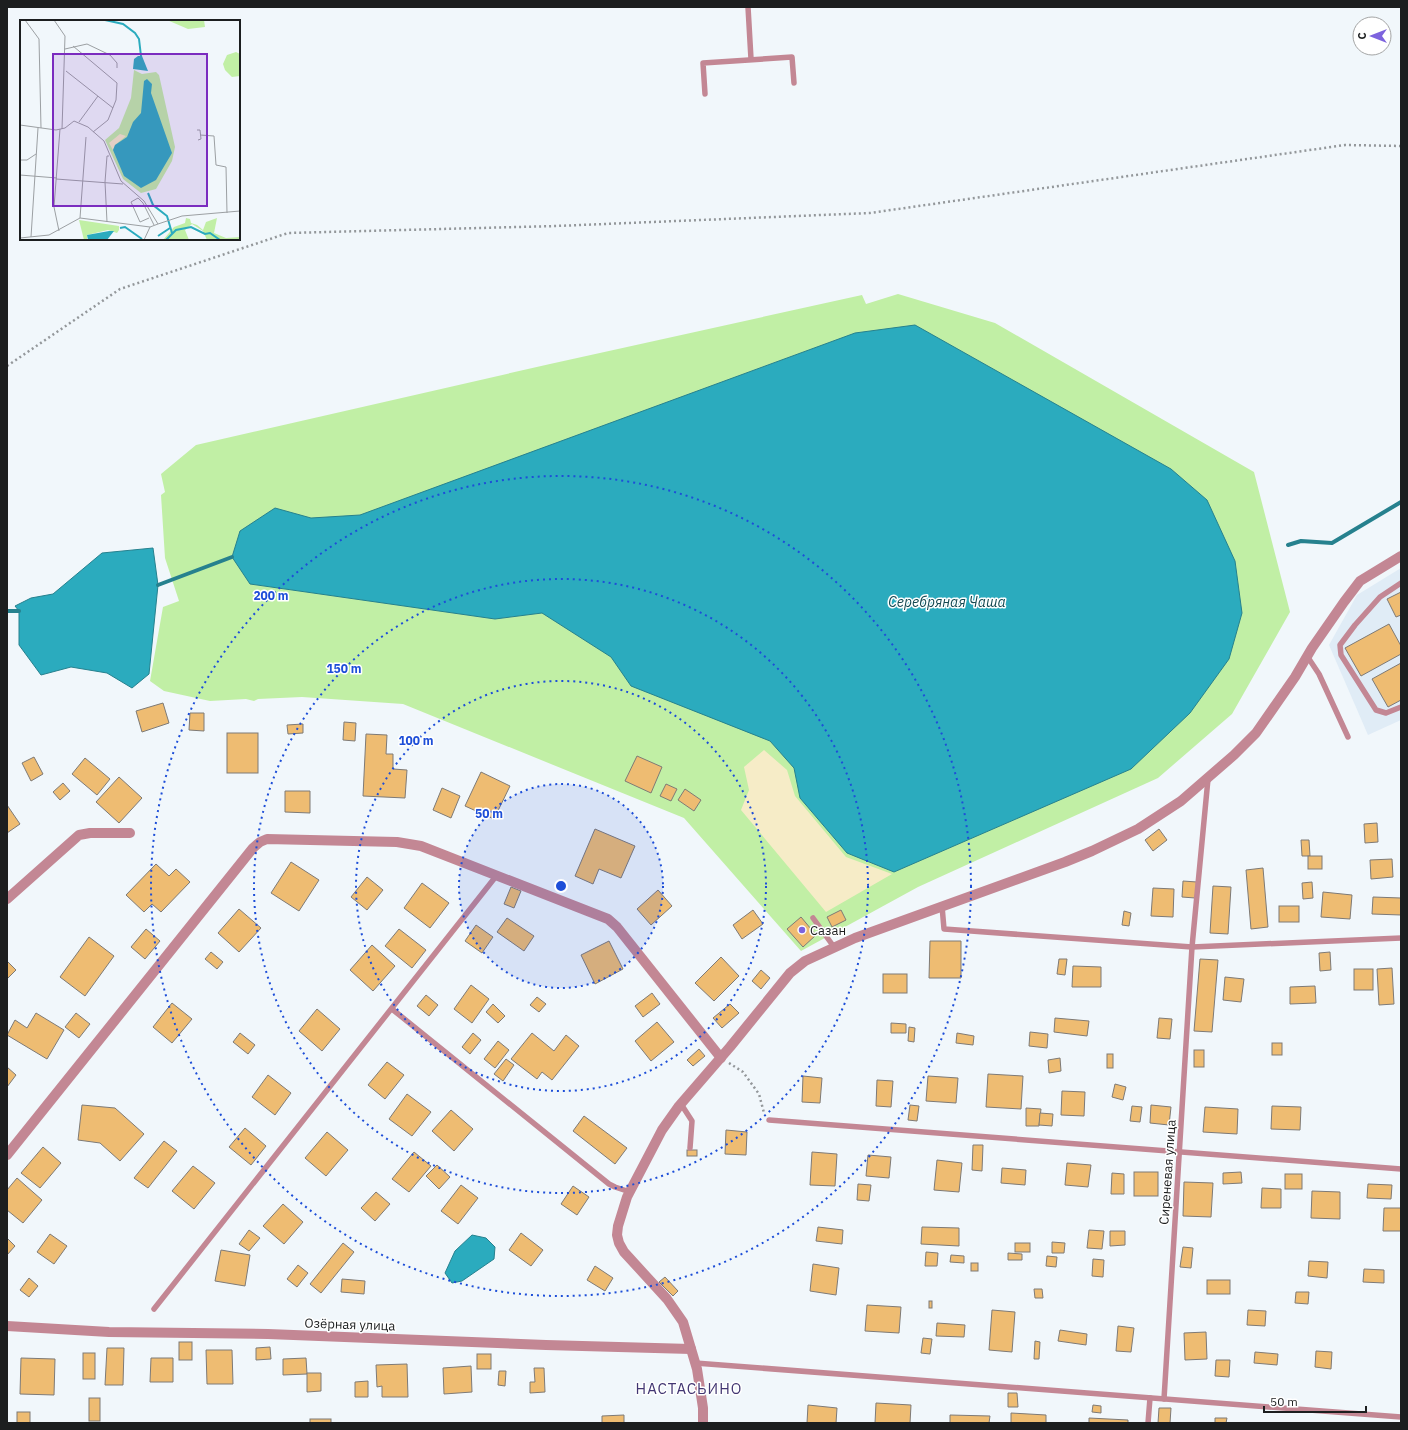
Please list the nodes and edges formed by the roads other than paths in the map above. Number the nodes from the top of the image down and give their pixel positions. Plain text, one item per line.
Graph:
1 (748, 7) edge
2 (751, 60) junction
3 (794, 83) dead end
4 (705, 94) dead end
5 (1401, 556) edge
6 (1401, 583) edge
7 (1307, 656) junction
8 (1401, 707) edge
9 (1348, 737) dead end
10 (1208, 779) junction
11 (130, 833) dead end
12 (497, 875) junction
13 (7, 899) edge
14 (942, 906) junction
15 (813, 918) dead end
16 (1401, 938) edge
17 (834, 947) junction
18 (1192, 947) junction
19 (392, 1009) junction
20 (721, 1058) junction
21 (681, 1104) junction
22 (769, 1120) road end
23 (690, 1148) dead end
24 (1180, 1152) junction
25 (7, 1155) edge
26 (1401, 1169) edge
27 (630, 1192) junction
28 (154, 1309) dead end
29 (7, 1326) edge
30 (691, 1349) junction
31 (695, 1363) junction
32 (1150, 1398) junction
33 (1164, 1399) junction
34 (1401, 1417) edge
35 (703, 1423) edge
36 (1148, 1423) edge

1 - 2 lane
2 - 3 lane
2 - 4 lane
5 - 7 street
6 - 8 lane
7 - 9 lane
7 - 10 street
10 - 14 street
10 - 18 lane, Сиреневая улица
11 - 13 street
12 - 19 lane
12 - 20 street
12 - 25 street
14 - 17 street
14 - 18 lane
15 - 17 lane
16 - 18 lane
17 - 20 street
18 - 24 lane, Сиреневая улица
19 - 27 lane
19 - 28 lane
20 - 21 street
21 - 23 lane
21 - 27 street
22 - 24 lane
24 - 26 lane
24 - 33 lane, Сиреневая улица
27 - 30 street
29 - 30 street, Озёрная улица
30 - 31 street
31 - 32 lane
31 - 35 street
32 - 33 lane
32 - 36 lane
33 - 34 lane

